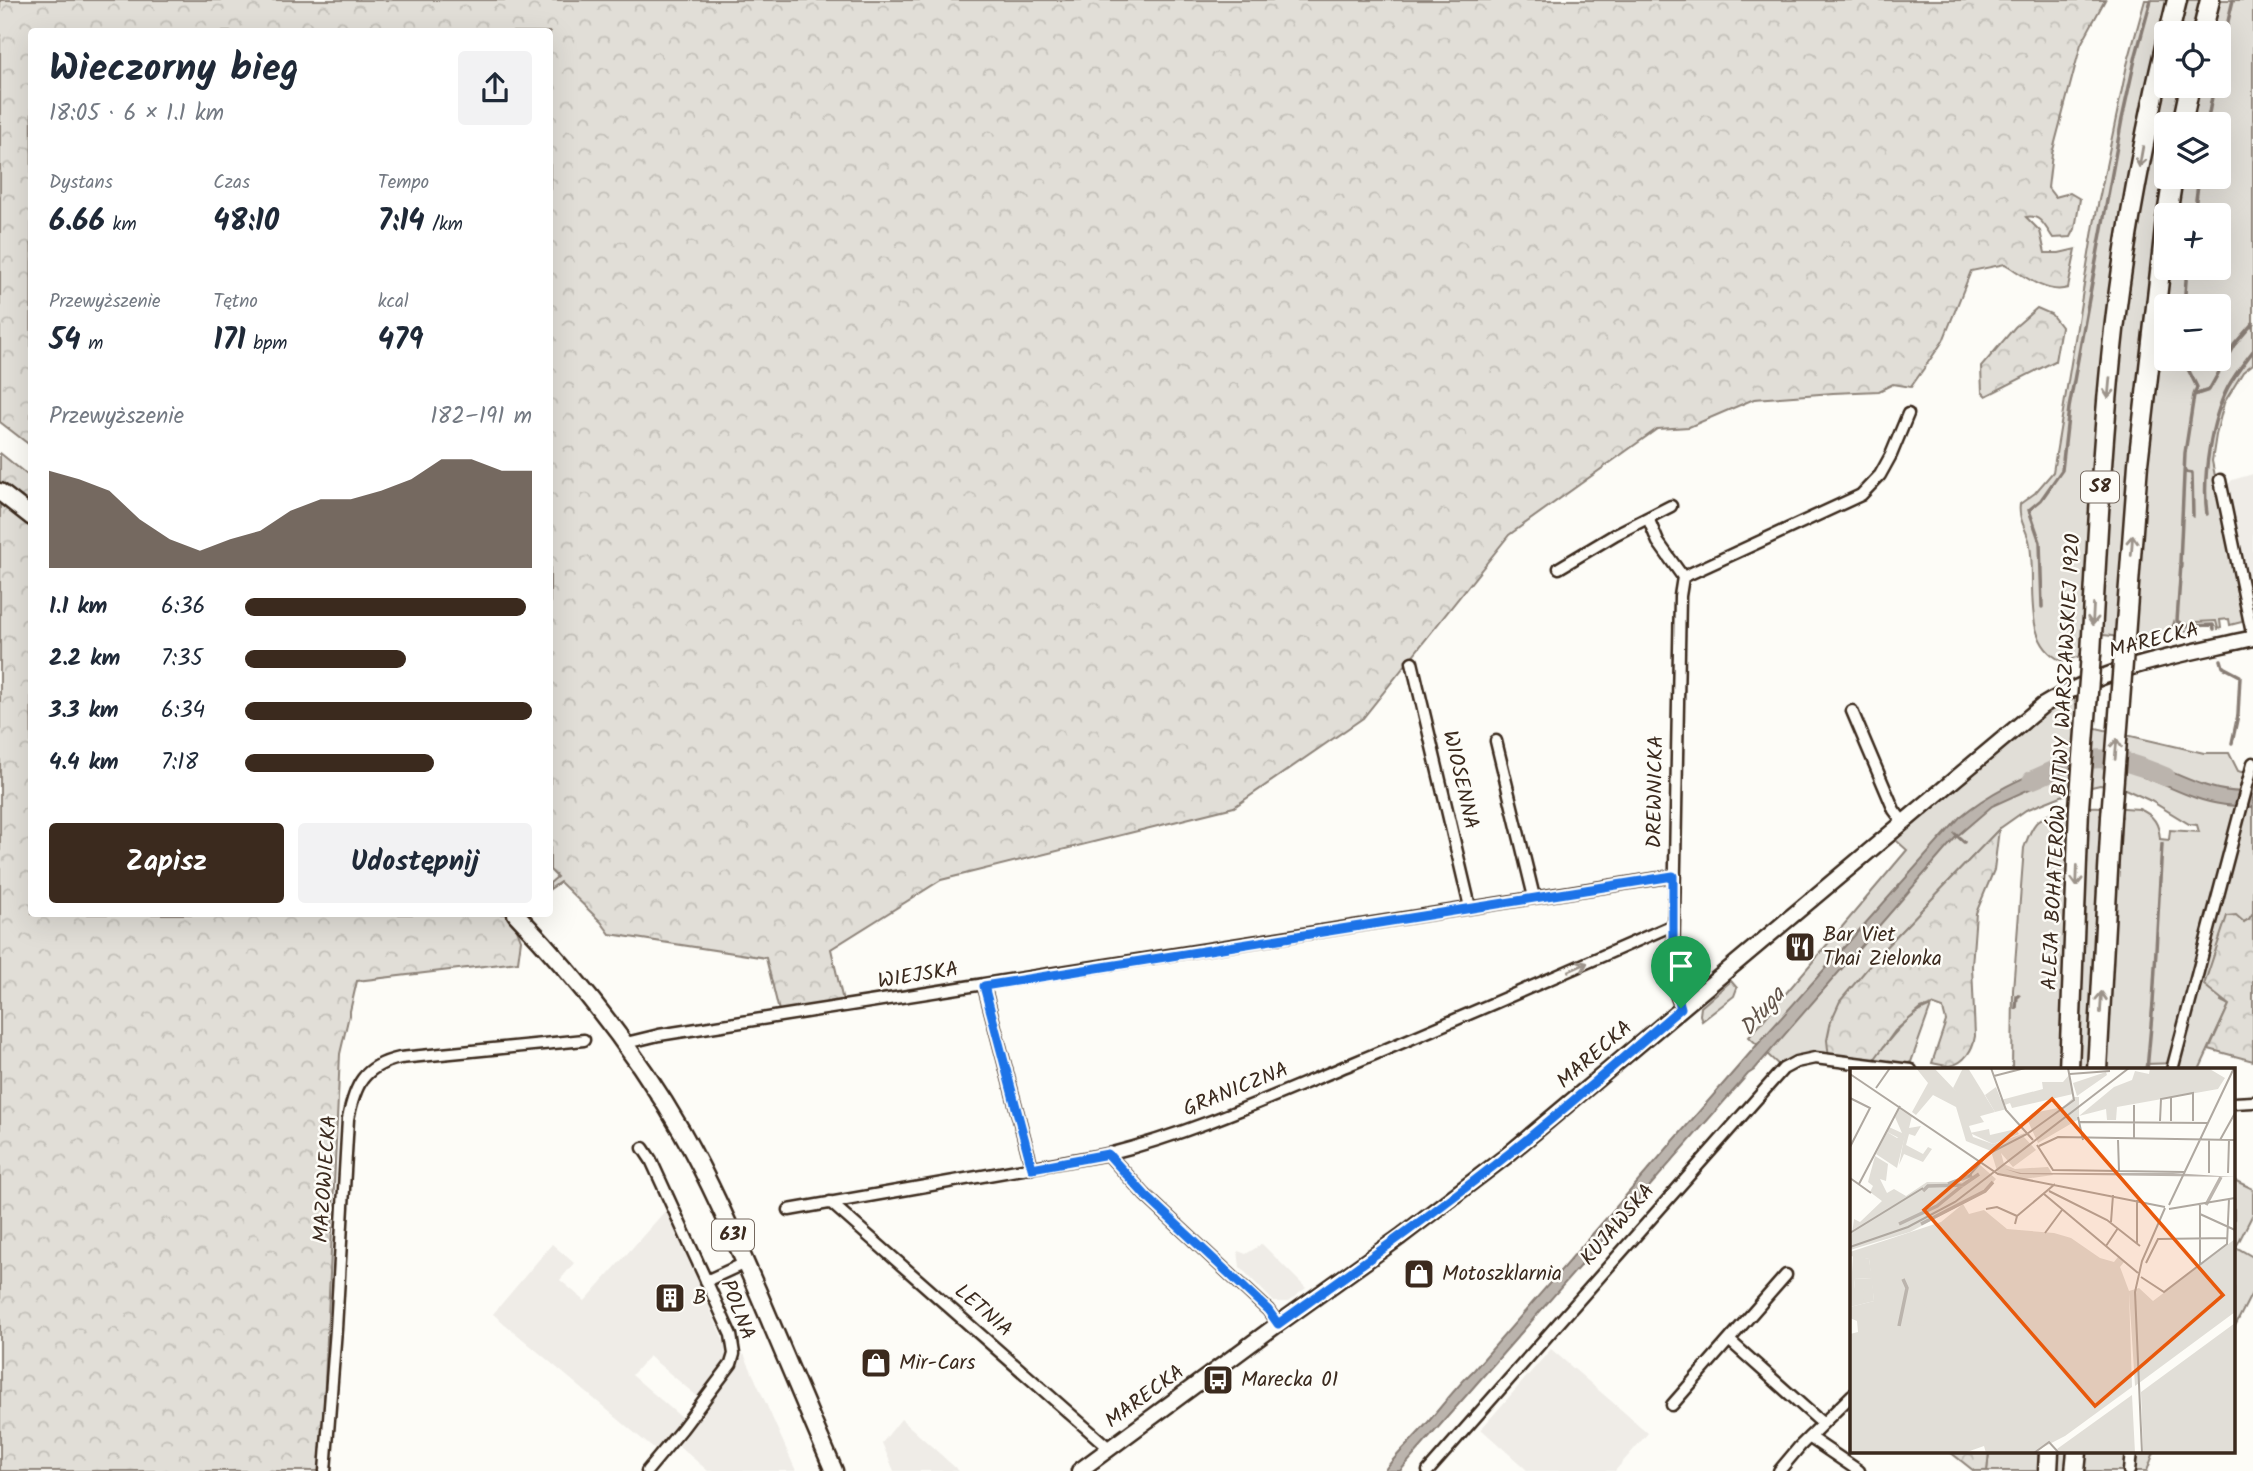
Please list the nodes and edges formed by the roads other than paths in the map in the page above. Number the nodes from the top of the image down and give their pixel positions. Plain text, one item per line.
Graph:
1 (2177, 0) edge
2 (2210, 0) edge
3 (2172, 21) edge
4 (2205, 21) edge
5 (2154, 93) edge
6 (2159, 280) edge
7 (1908, 414) dead end
8 (2220, 480) dead end
9 (0, 492) edge
10 (1671, 506) dead end
11 (28, 514) edge
12 (1648, 518) junction
13 (1559, 568) dead end
14 (1683, 577) junction
15 (2253, 638) edge
16 (1412, 662) dead end
17 (1852, 711) dead end
18 (1496, 741) dead end
19 (2253, 763) edge
20 (1903, 822) junction
21 (1673, 876) junction
22 (1534, 897) junction
23 (1470, 907) junction
24 (519, 917) edge
25 (1672, 925) junction
26 (984, 986) junction
27 (1681, 1008) junction
28 (584, 1040) dead end
29 (626, 1043) junction
30 (1895, 1068) edge
31 (2069, 1068) edge
32 (2097, 1068) edge
33 (2173, 1068) edge
34 (643, 1148) dead end
35 (1108, 1154) junction
36 (1032, 1168) junction
37 (830, 1202) junction
38 (789, 1210) dead end
39 (745, 1263) junction
40 (1786, 1275) dead end
41 (706, 1281) junction
42 (1278, 1324) junction
43 (1729, 1340) junction
44 (1850, 1397) edge
45 (1672, 1405) dead end
46 (1822, 1423) junction
47 (1809, 1437) junction
48 (1110, 1449) junction
49 (325, 1471) edge
50 (647, 1471) edge
51 (834, 1471) edge
52 (1079, 1471) edge
53 (1428, 1471) edge
54 (1779, 1471) edge
55 (1859, 1471) edge

1 - 3 highway
2 - 4 highway
5 -> 31 highway, ALEJA BOHATERÓW BITWY WARSZAWSKIEJ 1920 / S8, bridge
32 -> 6 highway, S8, bridge
7 - 14 street
8 - 15 street
9 - 11 main road
10 - 12 street
12 - 13 street
12 - 14 street
14 - 21 street, DREWNICKA
15 - 20 street, MARECKA
16 - 23 street, WIOSENNA
17 - 20 street
18 - 22 street
19 - 33 street
20 - 27 street, MARECKA
21 - 22 street, WIEJSKA
21 - 25 street, DREWNICKA
22 - 23 street, WIEJSKA
23 - 26 street, WIEJSKA
24 - 29 main road, 631
25 - 27 street, DREWNICKA
35 -> 25 street, GRANICZNA
26 - 29 street, WIEJSKA
26 - 36 street
27 - 42 street, MARECKA
28 - 49 street, MAZOWIECKA
29 - 39 main road, 631
30 - 53 street, KUJAWSKA
34 - 41 street, POLNA
35 - 36 street, GRANICZNA
35 - 42 street
36 - 37 street, GRANICZNA
37 - 38 street, GRANICZNA
37 - 48 street, LETNIA
39 - 41 street
39 - 51 main road, 631
40 - 43 street
41 - 50 street, POLNA
42 - 48 street, MARECKA
43 - 45 street
43 - 46 street
44 - 46 street
46 - 47 street
47 - 54 street
47 - 55 street
48 - 52 street, MARECKA

